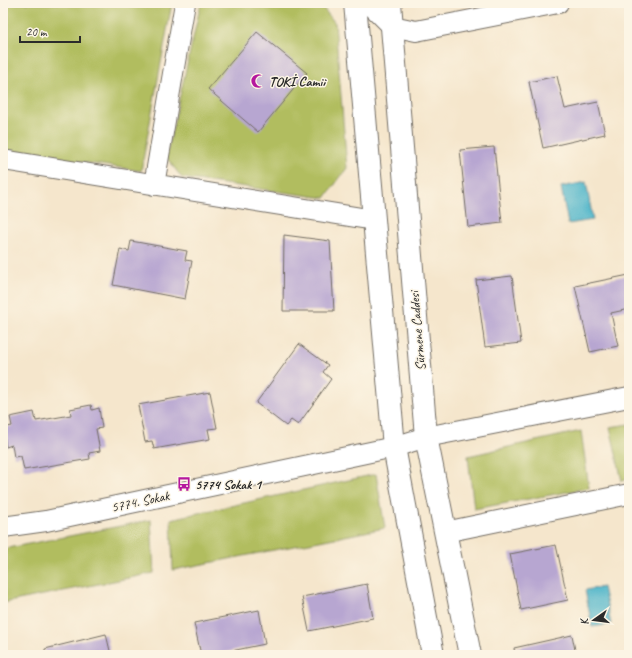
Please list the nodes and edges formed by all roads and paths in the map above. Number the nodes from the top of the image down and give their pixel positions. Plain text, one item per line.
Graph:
1 (185, 3) edge
2 (355, 3) edge
3 (369, 3) edge
4 (390, 3) edge
5 (558, 3) edge
6 (392, 26) junction
7 (3, 160) edge
8 (154, 185) junction
9 (374, 220) junction
10 (629, 397) edge
11 (426, 437) junction
12 (394, 447) junction
13 (629, 494) edge
14 (3, 527) edge
15 (445, 532) junction
16 (433, 655) edge
17 (470, 655) edge

1 - 8 street
2 - 9 street
3 - 6 street
4 - 6 street, Sürmene Caddesi
5 - 6 street
6 - 11 street, Sürmene Caddesi
7 - 8 street
8 - 9 street
9 - 12 street
10 - 11 street, 5774. Sokak
11 - 12 street, 5774. Sokak
11 - 15 street, Sürmene Caddesi
12 - 14 street, 5774. Sokak
12 - 16 street
13 - 15 street
15 - 17 street, Sürmene Caddesi

